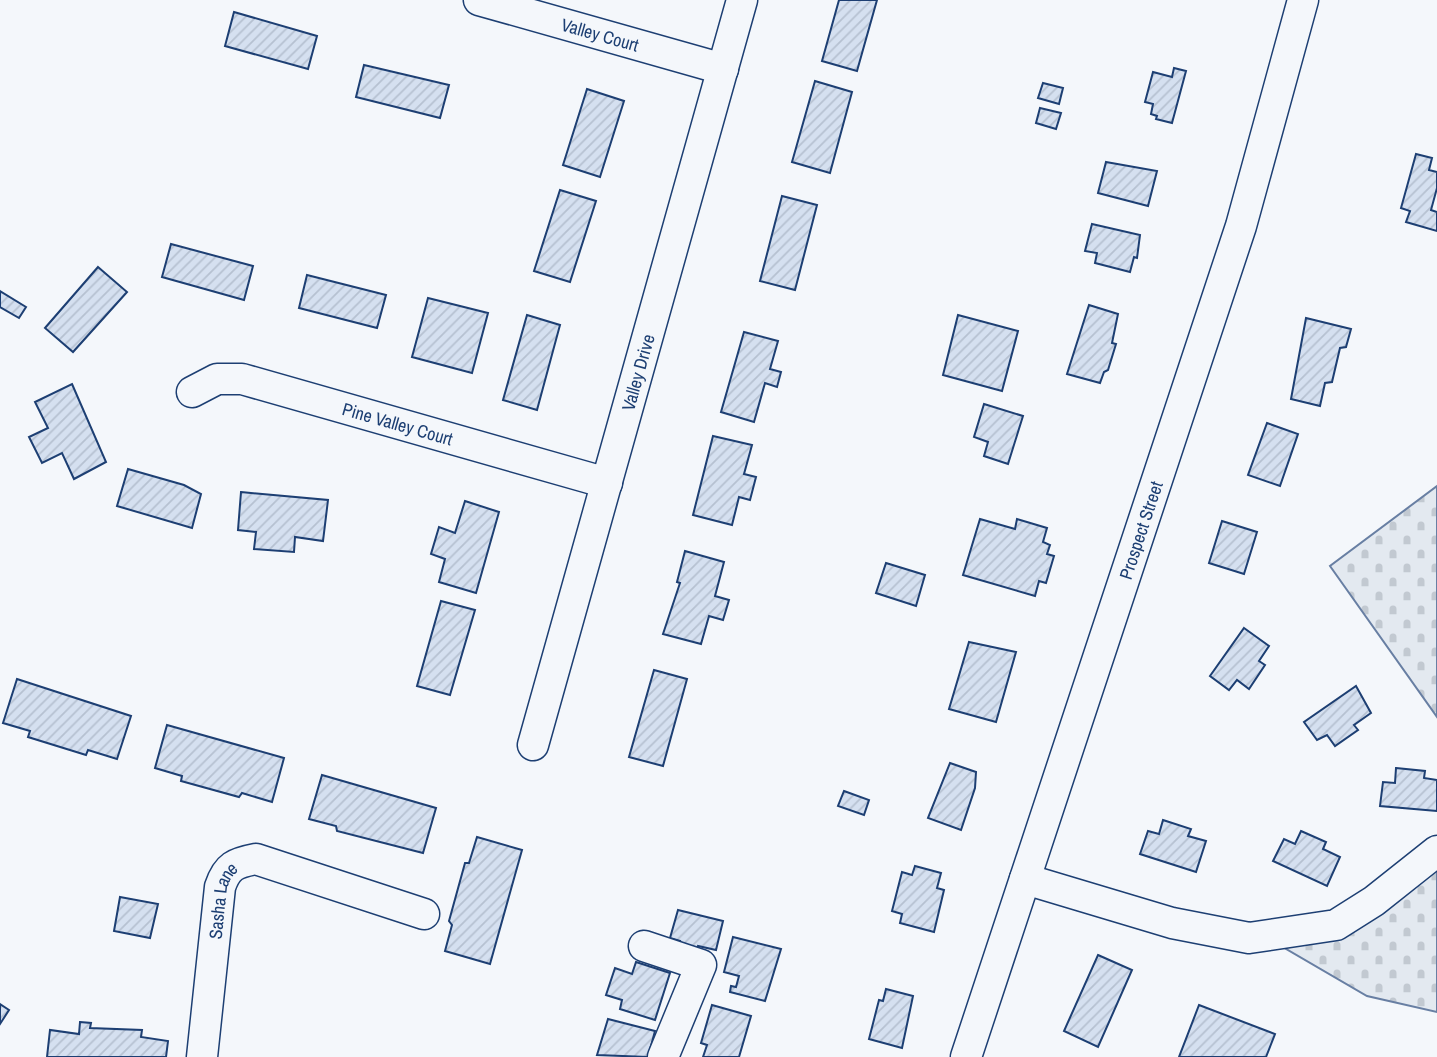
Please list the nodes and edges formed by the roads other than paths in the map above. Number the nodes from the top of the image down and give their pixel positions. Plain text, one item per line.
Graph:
1 (479, 0) edge
2 (743, 0) edge
3 (1303, 0) edge
4 (723, 69) junction
5 (191, 392) dead end
6 (607, 483) junction
7 (533, 745) dead end
8 (1437, 851) edge
9 (1025, 879) junction
10 (424, 914) dead end
11 (644, 946) dead end
12 (202, 1057) edge
13 (663, 1057) edge
14 (967, 1057) edge

1 - 4 street, Valley Court
2 - 4 street, Valley Drive
3 - 9 street, Prospect Street
4 - 6 street, Valley Drive
5 - 6 street, Pine Valley Court
6 - 7 street, Valley Drive
8 - 9 street
9 - 14 street, Prospect Street
10 - 12 street, Sasha Lane
11 - 13 street

